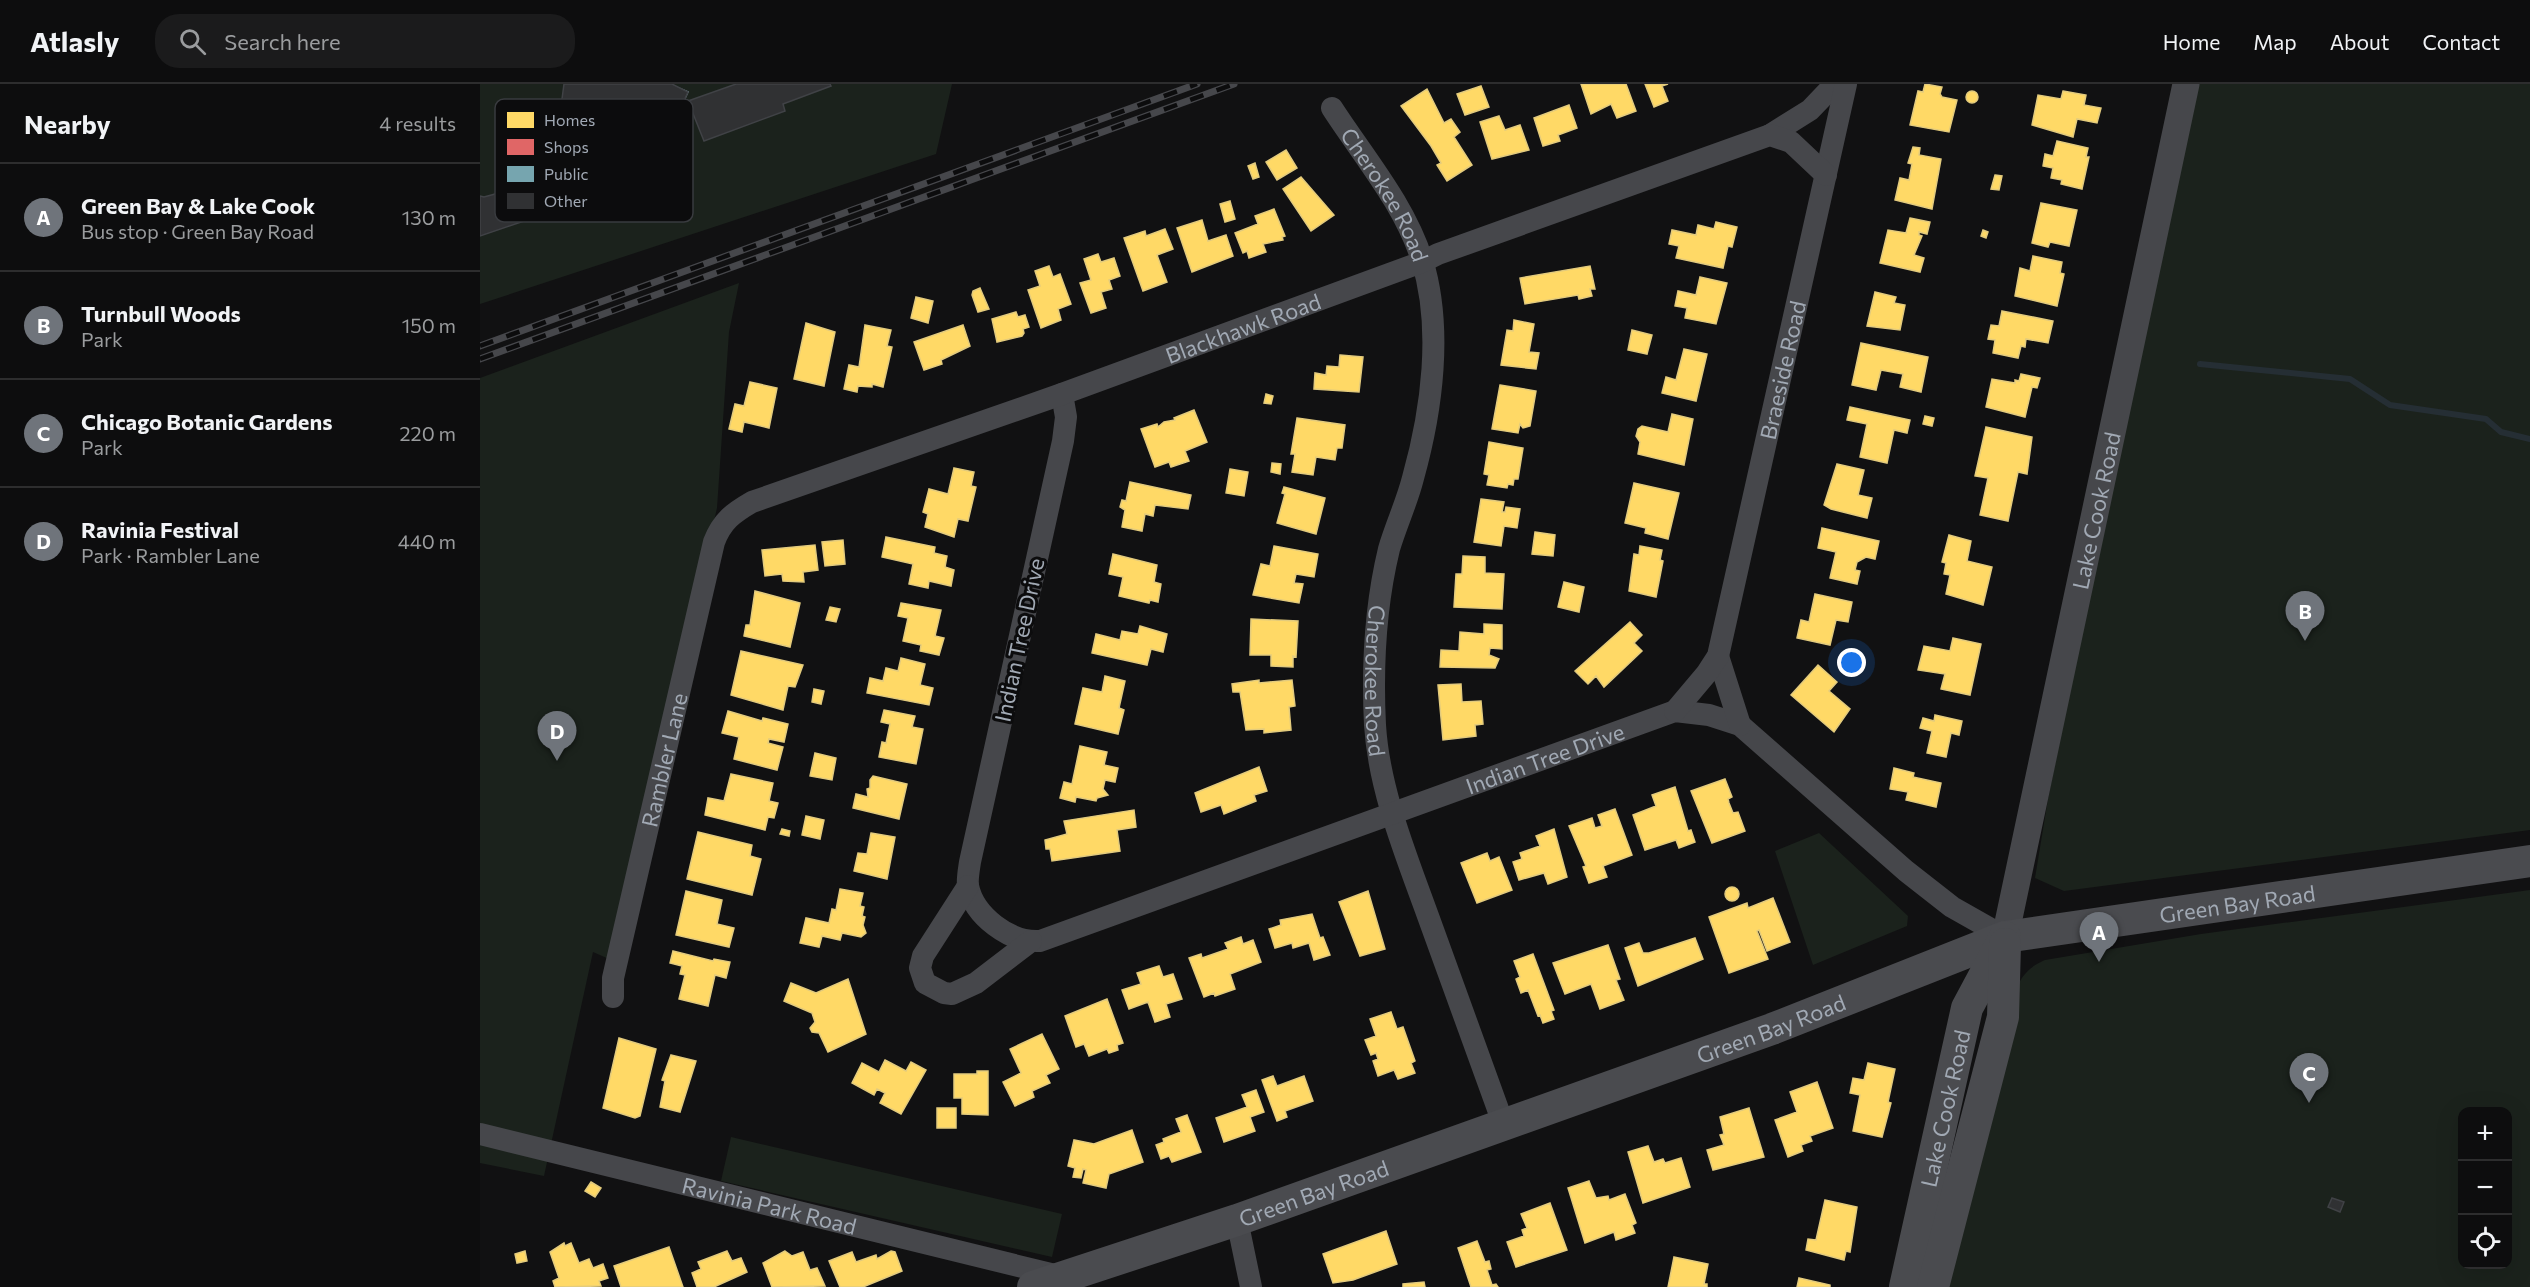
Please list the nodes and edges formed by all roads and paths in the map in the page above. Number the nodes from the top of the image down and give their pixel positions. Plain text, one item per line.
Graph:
1 (1835, 84) edge
2 (1846, 84) edge
3 (2186, 84) edge
4 (1332, 108) dead end
5 (1770, 135) junction
6 (1826, 175) junction
7 (1422, 262) junction
8 (1062, 394) junction
9 (720, 525) joint
10 (1718, 656) junction
11 (1675, 711) junction
12 (1740, 725) junction
13 (1394, 814) junction
14 (2530, 861) edge
15 (968, 886) junction
16 (2005, 938) junction
17 (1031, 941) junction
18 (613, 997) dead end
19 (1503, 1123) junction
20 (480, 1134) edge
21 (1237, 1220) junction
22 (1046, 1282) edge
23 (1251, 1287) edge
24 (1905, 1287) edge
25 (1933, 1287) edge

1 - 5 street, Blackhawk Road
2 - 6 street, Braeside Road
3 - 16 street, Lake Cook Road
4 - 7 street, Cherokee Road
5 - 6 street
5 - 7 street, Blackhawk Road
6 - 10 street, Braeside Road
7 - 8 street, Blackhawk Road
7 - 13 street, Cherokee Road
8 - 9 street, Blackhawk Road
8 - 15 street, Indian Tree Drive
9 - 18 street, Rambler Lane
10 - 11 street, Braeside Road
10 - 12 street
11 - 12 street, Indian Tree Drive
11 - 13 street, Indian Tree Drive
12 - 16 street, Indian Tree Drive
13 - 17 street, Indian Tree Drive
13 - 19 street, Cherokee Road
14 - 16 main road, Green Bay Road
15 - 17 street
15 - 17 street, Indian Tree Drive
16 - 19 main road, Green Bay Road
16 - 24 main road, Lake Cook Road
16 - 25 main road, Lake Cook Road
19 - 21 main road, Green Bay Road
20 - 22 street, Ravinia Park Road
21 - 22 main road, Green Bay Road
21 - 23 street

